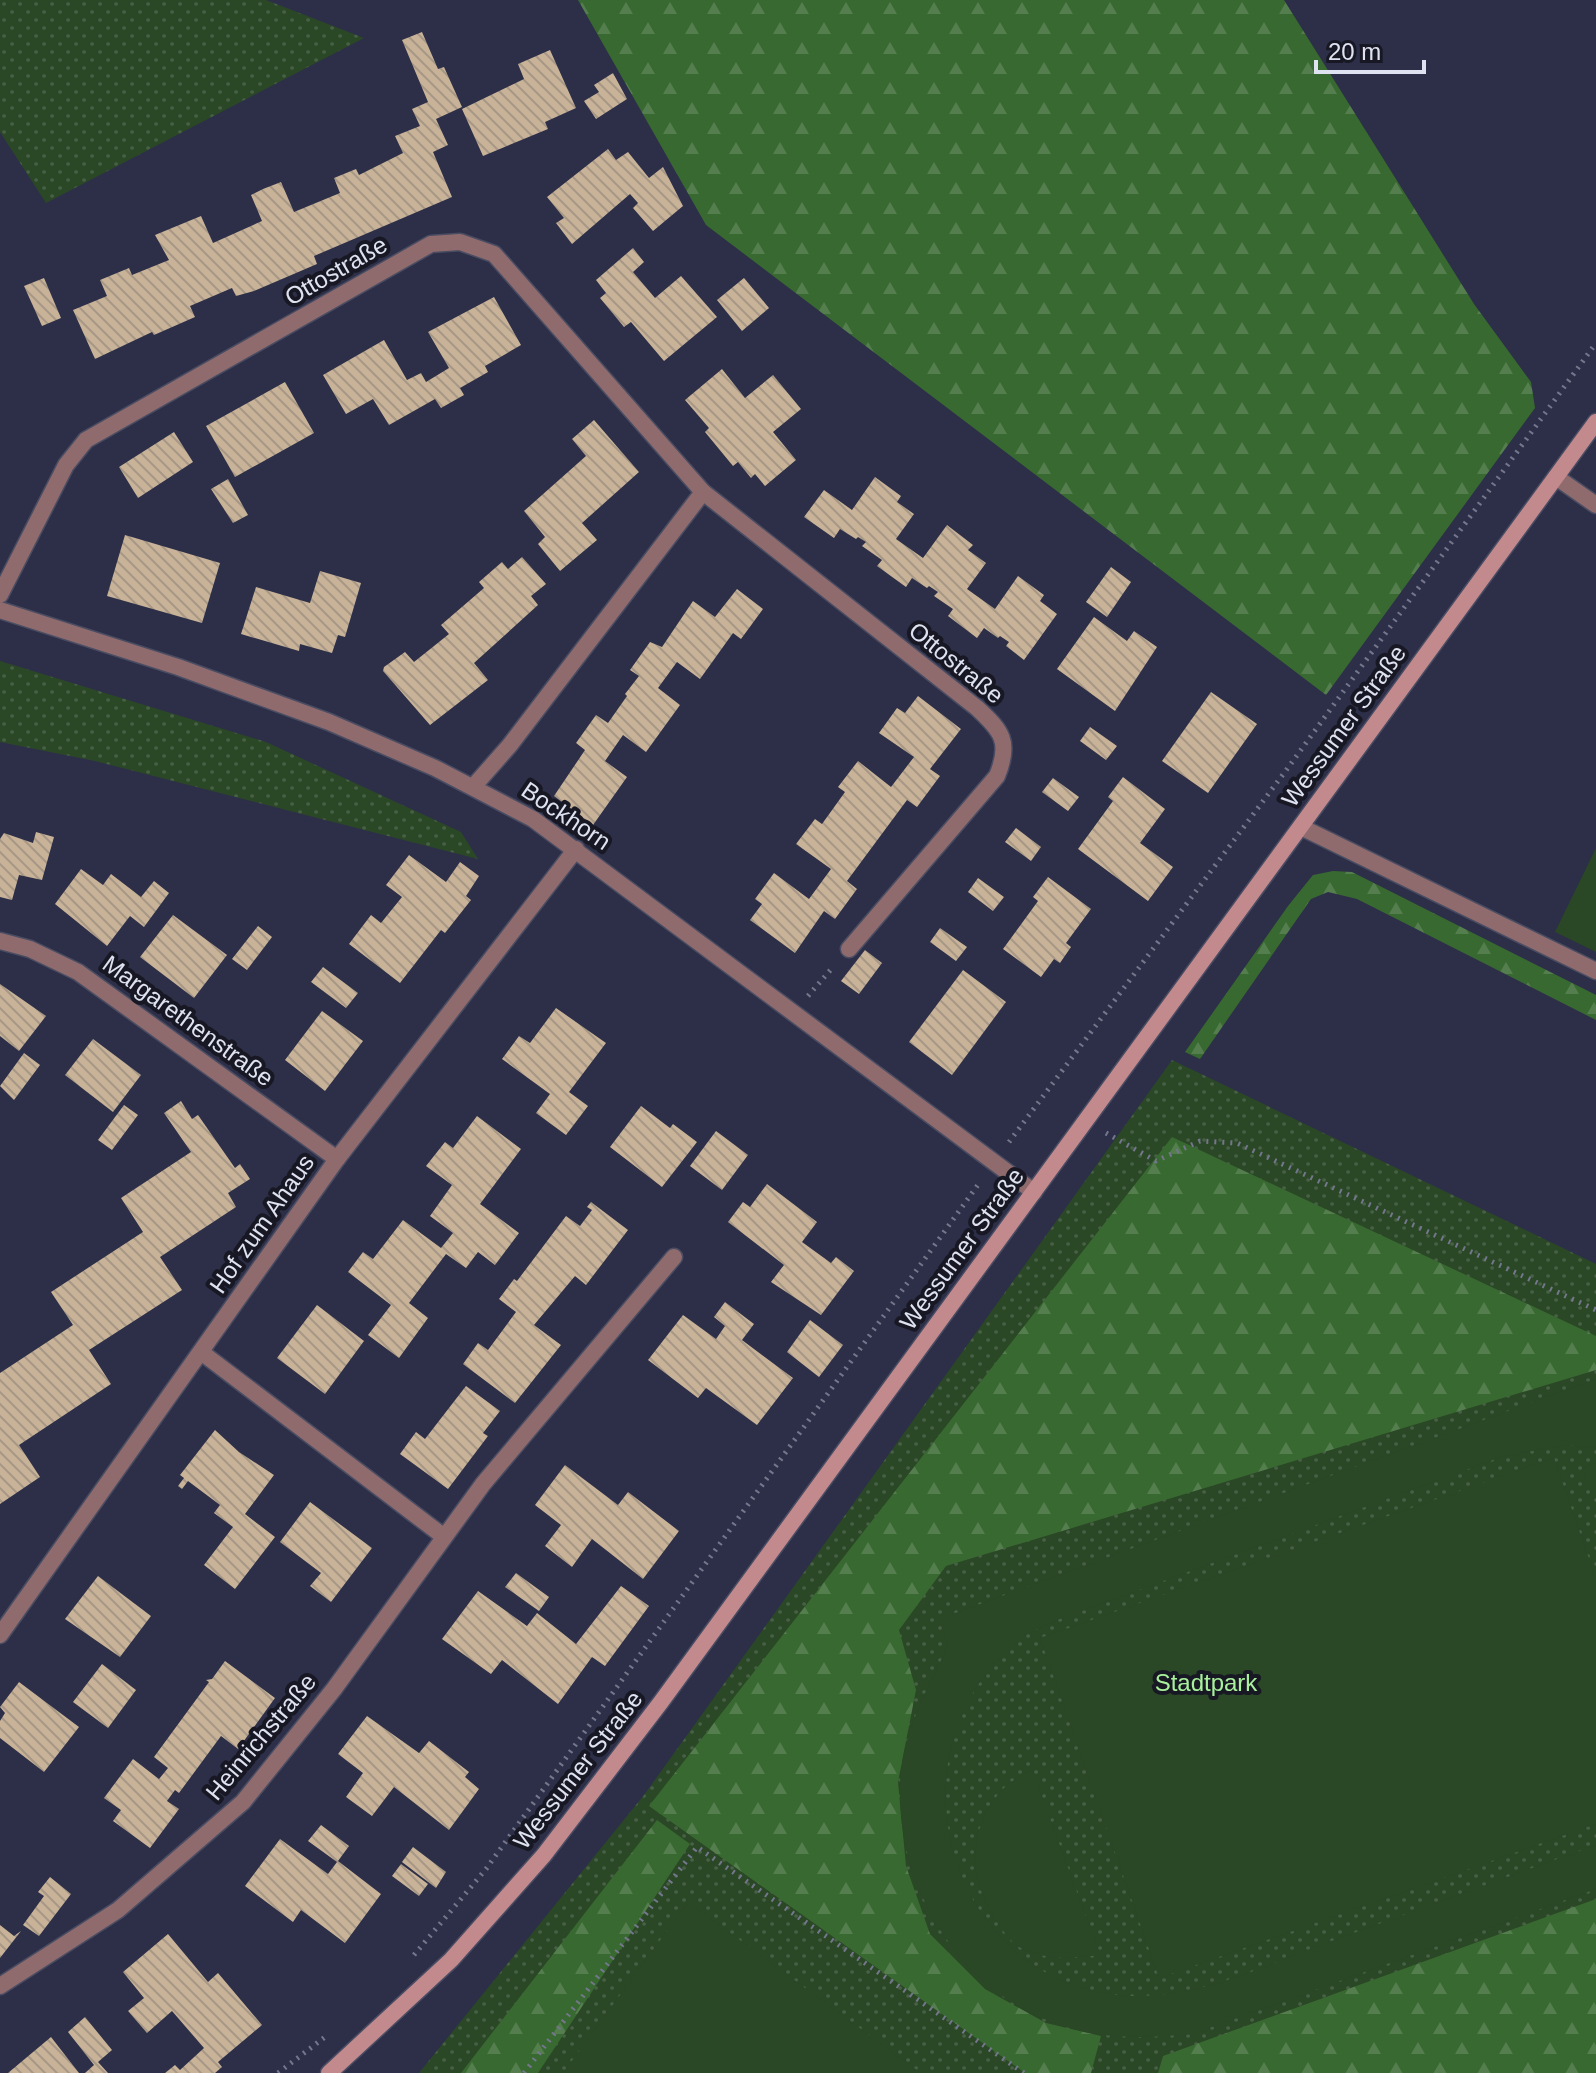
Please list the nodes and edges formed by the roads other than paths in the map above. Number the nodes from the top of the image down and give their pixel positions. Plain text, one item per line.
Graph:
1 (1596, 422) edge
2 (1556, 477) junction
3 (703, 492) junction
4 (1596, 505) edge
5 (0, 595) edge
6 (0, 610) edge
7 (473, 787) junction
8 (1301, 827) junction
9 (576, 849) junction
10 (0, 941) edge
11 (849, 949) road end
12 (1596, 971) edge
13 (337, 1159) junction
14 (1034, 1192) junction
15 (674, 1257) dead end
16 (201, 1352) junction
17 (443, 1536) junction
18 (0, 1635) edge
19 (0, 1986) edge
20 (329, 2073) edge

1 - 2 main road, Wessumer Straße
2 - 4 street
2 - 8 main road, Wessumer Straße
3 - 5 street, Ottostraße
3 - 7 street
3 - 11 street, Ottostraße
6 - 7 street, Bockhorn
7 - 9 street, Bockhorn
8 - 12 street
8 - 14 main road, Wessumer Straße
9 - 13 street, Hof zum Ahaus
9 - 14 street, Bockhorn
10 - 13 street, Margarethenstraße
13 - 16 street, Hof zum Ahaus
14 - 20 main road, Wessumer Straße
15 - 17 street, Heinrichstraße
16 - 17 street
16 - 18 street, Hof zum Ahaus
17 - 19 street, Heinrichstraße

